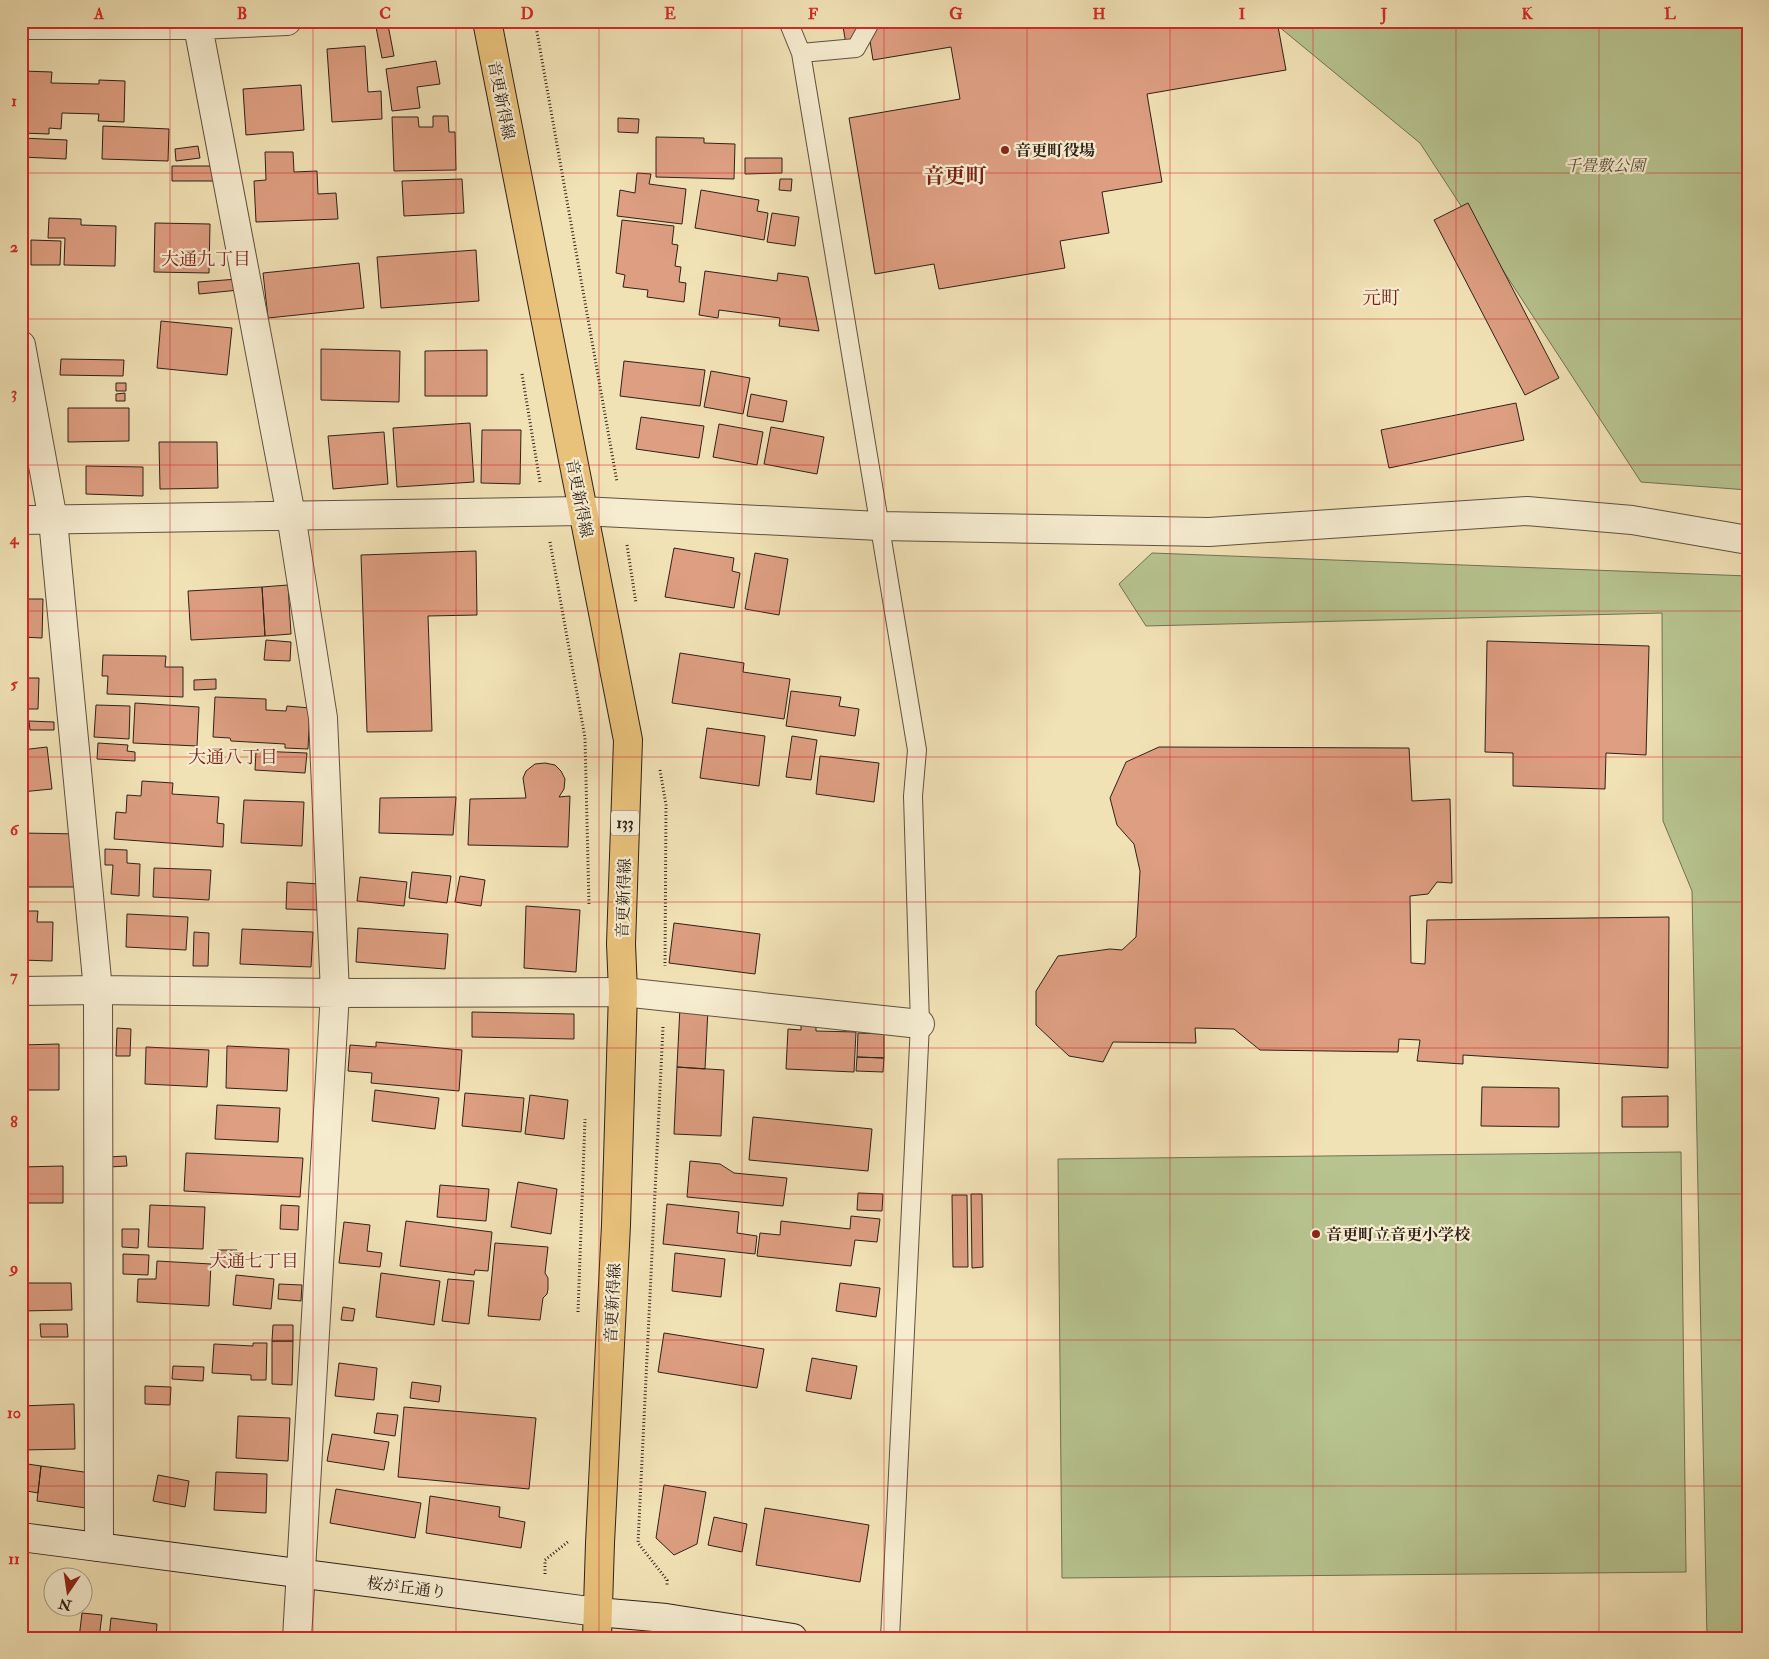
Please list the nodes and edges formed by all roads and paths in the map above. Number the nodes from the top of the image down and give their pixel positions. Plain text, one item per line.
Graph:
1 (287, 21) edge
2 (487, 21) edge
3 (535, 21) edge
4 (788, 21) edge
5 (871, 21) edge
6 (198, 23) edge
7 (21, 25) edge
8 (800, 53) junction
9 (21, 345) edge
10 (545, 511) junction
11 (582, 511) junction
12 (622, 512) junction
13 (292, 516) junction
14 (21, 520) edge
15 (53, 520) junction
16 (879, 526) junction
17 (1748, 540) edge
18 (589, 915) dead end
19 (98, 990) junction
20 (21, 991) edge
21 (623, 992) junction
22 (335, 993) junction
23 (665, 995) junction
24 (920, 1024) junction
25 (586, 1112) dead end
26 (577, 1322) dead end
27 (569, 1531) dead end
28 (21, 1537) edge
29 (99, 1547) junction
30 (545, 1560) dead end
31 (300, 1573) junction
32 (666, 1618) junction
33 (597, 1625) edge
34 (297, 1638) edge
35 (793, 1638) edge
36 (890, 1638) edge

1 - 6 street
2 - 11 main road, 音更新得線 / 133
3 - 12 path
4 - 8 lane
5 - 8 lane
6 - 7 street
6 - 13 street
8 - 16 lane
9 - 15 street
10 - 11 street
10 - 13 street
10 - 18 path
11 - 12 street
11 - 21 main road, 音更新得線 / 133
12 - 16 street
13 - 15 street
13 - 22 street
14 - 15 street
15 - 19 street
16 - 17 street
16 - 24 lane
19 - 20 street
19 - 22 street
19 - 29 street
21 - 22 street
21 - 23 street
21 - 33 main road, 音更新得線 / 133
22 - 31 street
23 - 24 street
23 - 32 path
24 - 36 lane
25 - 26 path
27 - 30 path
28 - 29 street, 桜が丘通り
29 - 31 street, 桜が丘通り
31 - 33 street, 桜が丘通り
31 - 34 street
32 - 33 street, 桜が丘通り
32 - 35 street, 桜が丘通り

